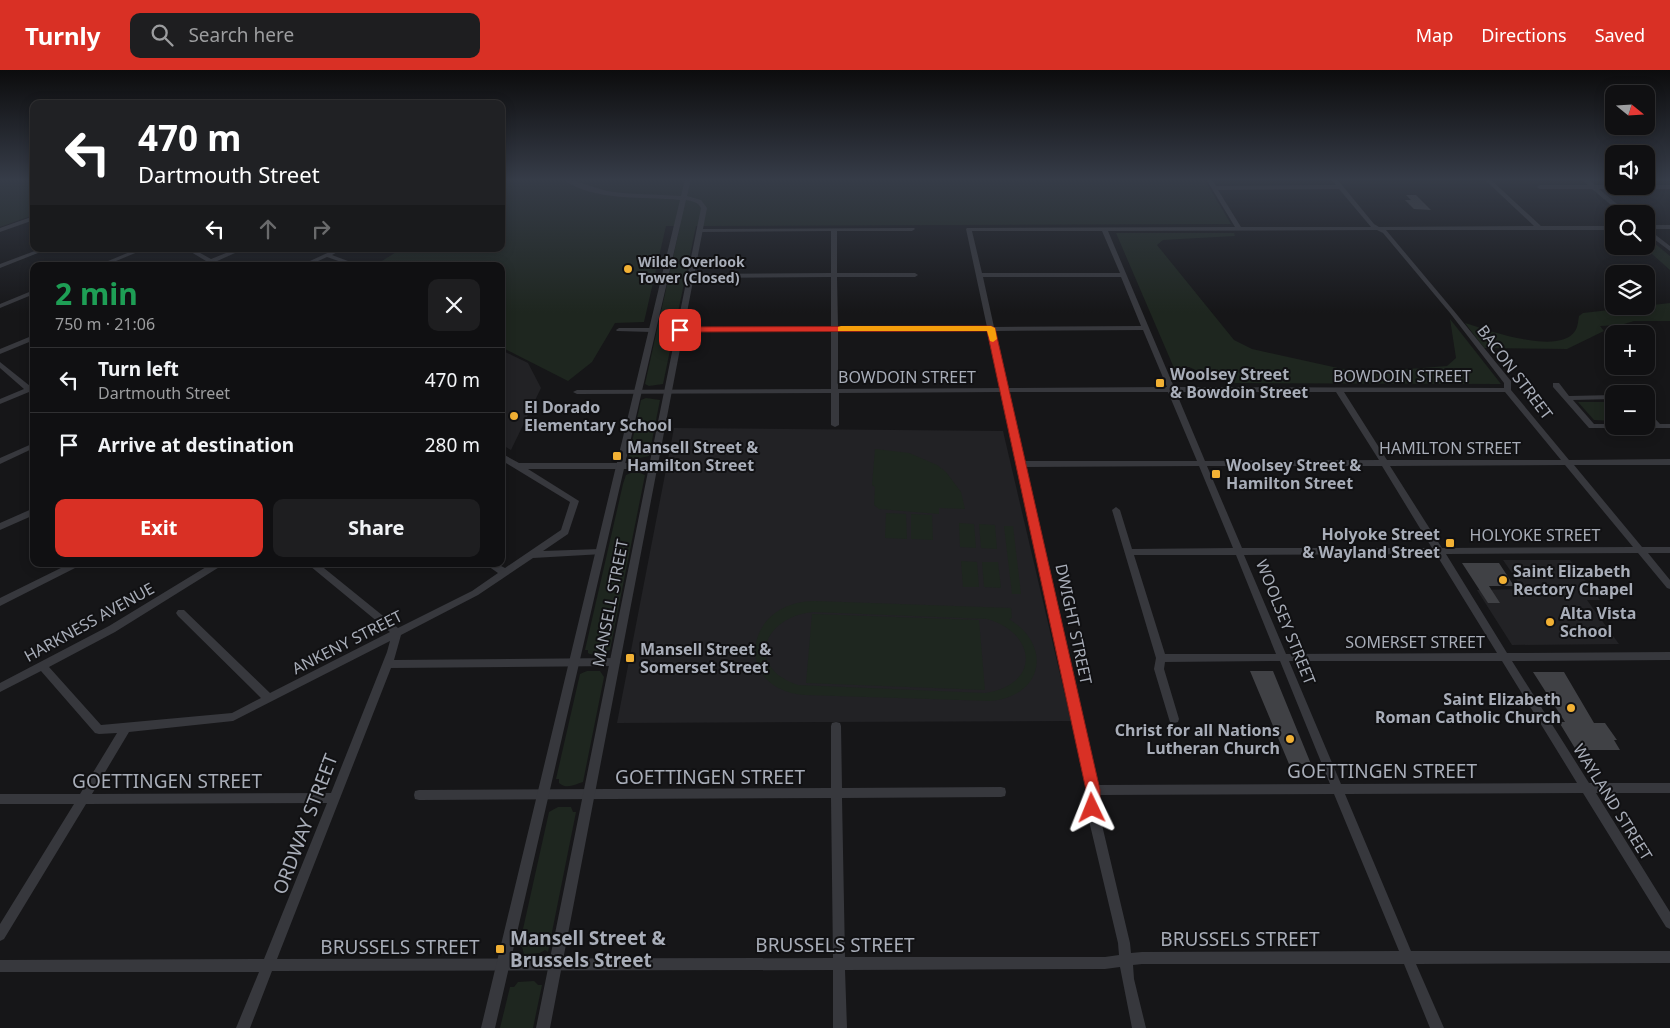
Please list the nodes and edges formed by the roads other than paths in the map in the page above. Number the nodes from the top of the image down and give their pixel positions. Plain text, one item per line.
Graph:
1 (18, 224) edge
2 (678, 224) edge
3 (701, 224) edge
4 (1236, 224) edge
5 (1372, 224) edge
6 (1534, 224) edge
7 (1670, 227) edge
8 (1104, 228) junction
9 (1239, 228) junction
10 (1379, 228) junction
11 (1539, 228) junction
12 (1605, 228) edge
13 (1655, 228) edge
14 (912, 229) dead end
15 (0, 230) edge
16 (700, 230) junction
17 (834, 230) junction
18 (1655, 236) edge
19 (1670, 249) edge
20 (37, 252) edge
21 (134, 252) edge
22 (194, 252) edge
23 (234, 252) edge
24 (334, 252) edge
25 (328, 255) junction
26 (109, 262) edge
27 (210, 262) joint
28 (311, 262) edge
29 (346, 262) dead end
30 (0, 266) edge
31 (980, 275) junction
32 (1123, 275) junction
33 (691, 276) junction
34 (834, 276) junction
35 (915, 276) dead end
36 (30, 294) edge
37 (0, 306) edge
38 (991, 328) junction
39 (1146, 328) junction
40 (835, 329) junction
41 (619, 330) dead end
42 (652, 330) junction
43 (680, 330) junction
44 (30, 339) edge
45 (0, 352) edge
46 (0, 364) edge
47 (1556, 385) dead end
48 (30, 388) edge
49 (1172, 390) junction
50 (1339, 390) junction
51 (1507, 390) junction
52 (30, 391) edge
53 (836, 391) junction
54 (1004, 391) junction
55 (577, 392) dead end
56 (638, 392) junction
57 (668, 392) junction
58 (1567, 398) junction
59 (1605, 398) edge
60 (0, 402) edge
61 (1655, 423) edge
62 (835, 424) dead end
63 (1605, 426) edge
64 (1658, 426) joint
65 (1670, 426) edge
66 (30, 447) edge
67 (505, 458) edge
68 (0, 461) edge
69 (1670, 462) edge
70 (1202, 463) junction
71 (1385, 463) junction
72 (1568, 463) junction
73 (1020, 464) junction
74 (519, 466) junction
75 (620, 466) junction
76 (654, 466) junction
77 (1116, 510) dead end
78 (30, 513) edge
79 (0, 527) edge
80 (1439, 550) junction
81 (1640, 550) junction
82 (1670, 550) edge
83 (1239, 551) junction
84 (600, 552) junction
85 (1129, 552) junction
86 (531, 555) junction
87 (70, 567) edge
88 (213, 567) edge
89 (316, 567) edge
90 (495, 567) edge
91 (504, 573) junction
92 (1670, 586) edge
93 (0, 602) edge
94 (181, 613) dead end
95 (397, 633) junction
96 (1505, 656) junction
97 (1670, 656) edge
98 (1282, 657) junction
99 (1161, 658) junction
100 (574, 661) junction
101 (615, 662) junction
102 (388, 664) junction
103 (42, 666) junction
104 (0, 688) edge
105 (268, 698) junction
106 (1174, 719) dead end
107 (836, 726) dead end
108 (124, 729) junction
109 (1587, 788) junction
110 (1670, 788) edge
111 (1338, 789) junction
112 (1093, 790) junction
113 (1001, 792) dead end
114 (838, 794) junction
115 (419, 795) dead end
116 (543, 795) junction
117 (589, 795) junction
118 (0, 798) edge
119 (334, 798) junction
120 (82, 799) junction
121 (1670, 923) edge
122 (0, 935) edge
123 (1670, 957) edge
124 (1408, 958) junction
125 (1126, 961) junction
126 (840, 964) junction
127 (0, 966) edge
128 (268, 966) junction
129 (503, 966) junction
130 (555, 966) junction
131 (243, 1028) edge
132 (488, 1028) edge
133 (543, 1028) edge
134 (840, 1028) edge
135 (1139, 1028) edge
136 (1437, 1028) edge

1 - 15 street
2 - 42 street, MANSELL STREET
3 - 16 street, MANSELL STREET
4 - 9 street
5 - 10 street, BACON STREET
6 - 11 street
7 - 13 street
8 - 9 street
8 - 31 street, DWIGHT STREET
8 - 32 street, WOOLSEY STREET
9 - 10 street
10 - 11 street
10 - 51 street, BACON STREET
11 - 12 street
14 - 17 street
16 - 17 street
16 - 33 street, MANSELL STREET
17 - 34 street
18 - 19 street
20 - 30 street
21 - 26 street
22 - 27 street
23 - 27 street
24 - 25 street
25 - 28 street
25 - 29 street
31 - 32 street
31 - 38 street, DWIGHT STREET
32 - 39 street, WOOLSEY STREET
33 - 34 street
33 - 43 street, MANSELL STREET
34 - 35 street
34 - 40 street
36 - 37 street
38 - 39 street
38 - 40 street
38 - 54 street, DWIGHT STREET
39 - 49 street, WOOLSEY STREET
40 - 43 street
40 - 53 street
41 - 42 street
42 - 56 street, MANSELL STREET
43 - 57 street, MANSELL STREET
44 - 45 street
46 - 48 street
47 - 58 street
49 - 50 street, BOWDOIN STREET
49 - 54 street, BOWDOIN STREET
49 - 70 street, WOOLSEY STREET
50 - 51 street, BOWDOIN STREET
50 - 71 street, WAYLAND STREET
51 - 72 street, BACON STREET
52 - 60 street
53 - 54 street, BOWDOIN STREET
53 - 57 street, BOWDOIN STREET
53 - 62 street
54 - 73 street, DWIGHT STREET
55 - 56 street, BOWDOIN STREET
56 - 57 street, BOWDOIN STREET
56 - 75 street, MANSELL STREET
57 - 76 street, MANSELL STREET
58 - 59 street
58 - 63 street
61 - 64 street
64 - 65 street
66 - 68 street
67 - 74 street
69 - 72 street, HAMILTON STREET
70 - 71 street, HAMILTON STREET
70 - 73 street, HAMILTON STREET
70 - 83 street, WOOLSEY STREET
71 - 72 street, HAMILTON STREET
71 - 80 street, WAYLAND STREET
72 - 81 street, BACON STREET
73 - 112 street, DWIGHT STREET
74 - 75 street
74 - 86 street, ANKENY STREET
75 - 76 street
75 - 84 street, MANSELL STREET
76 - 101 street, MANSELL STREET
77 - 85 street
78 - 79 street
80 - 81 street, HOLYOKE STREET
80 - 83 street, HOLYOKE STREET
80 - 96 street, WAYLAND STREET
81 - 82 street, HOLYOKE STREET
81 - 92 street, BACON STREET
83 - 85 street, HOLYOKE STREET
83 - 98 street, WOOLSEY STREET
84 - 86 street
84 - 100 street, MANSELL STREET
85 - 99 street
86 - 91 street, ANKENY STREET
87 - 93 street
88 - 103 street, HARKNESS AVENUE
89 - 95 street
90 - 91 street
91 - 95 street, ANKENY STREET
94 - 105 street
95 - 102 street, ORDWAY STREET
95 - 105 street, ANKENY STREET
96 - 97 street, SOMERSET STREET
96 - 98 street, SOMERSET STREET
96 - 109 street, WAYLAND STREET
98 - 99 street, SOMERSET STREET
98 - 111 street, WOOLSEY STREET
99 - 106 street
100 - 101 street
100 - 102 street
100 - 116 street, MANSELL STREET
101 - 117 street, MANSELL STREET
102 - 119 street, ORDWAY STREET
103 - 104 street, HARKNESS AVENUE
103 - 108 street, ANKENY STREET
105 - 108 street, ANKENY STREET
107 - 114 street
108 - 120 street
109 - 110 street, GOETTINGEN STREET
109 - 111 street, GOETTINGEN STREET
109 - 121 street, WAYLAND STREET
111 - 112 street, GOETTINGEN STREET
111 - 124 street, WOOLSEY STREET
112 - 125 street, DWIGHT STREET
113 - 114 street, GOETTINGEN STREET
114 - 117 street, GOETTINGEN STREET
114 - 126 street
115 - 116 street, GOETTINGEN STREET
116 - 117 street, GOETTINGEN STREET
116 - 129 street, MANSELL STREET
117 - 130 street, MANSELL STREET
118 - 120 street, GOETTINGEN STREET
119 - 120 street, GOETTINGEN STREET
119 - 128 street, ORDWAY STREET
120 - 122 street
123 - 124 street, BRUSSELS STREET
124 - 125 street, BRUSSELS STREET
124 - 136 street, WOOLSEY STREET
125 - 126 street, BRUSSELS STREET
125 - 135 street, DWIGHT STREET
126 - 130 street, BRUSSELS STREET
126 - 134 street
127 - 128 street, BRUSSELS STREET
128 - 129 street, BRUSSELS STREET
128 - 131 street, ORDWAY STREET
129 - 130 street, BRUSSELS STREET
129 - 132 street, MANSELL STREET
130 - 133 street, MANSELL STREET

